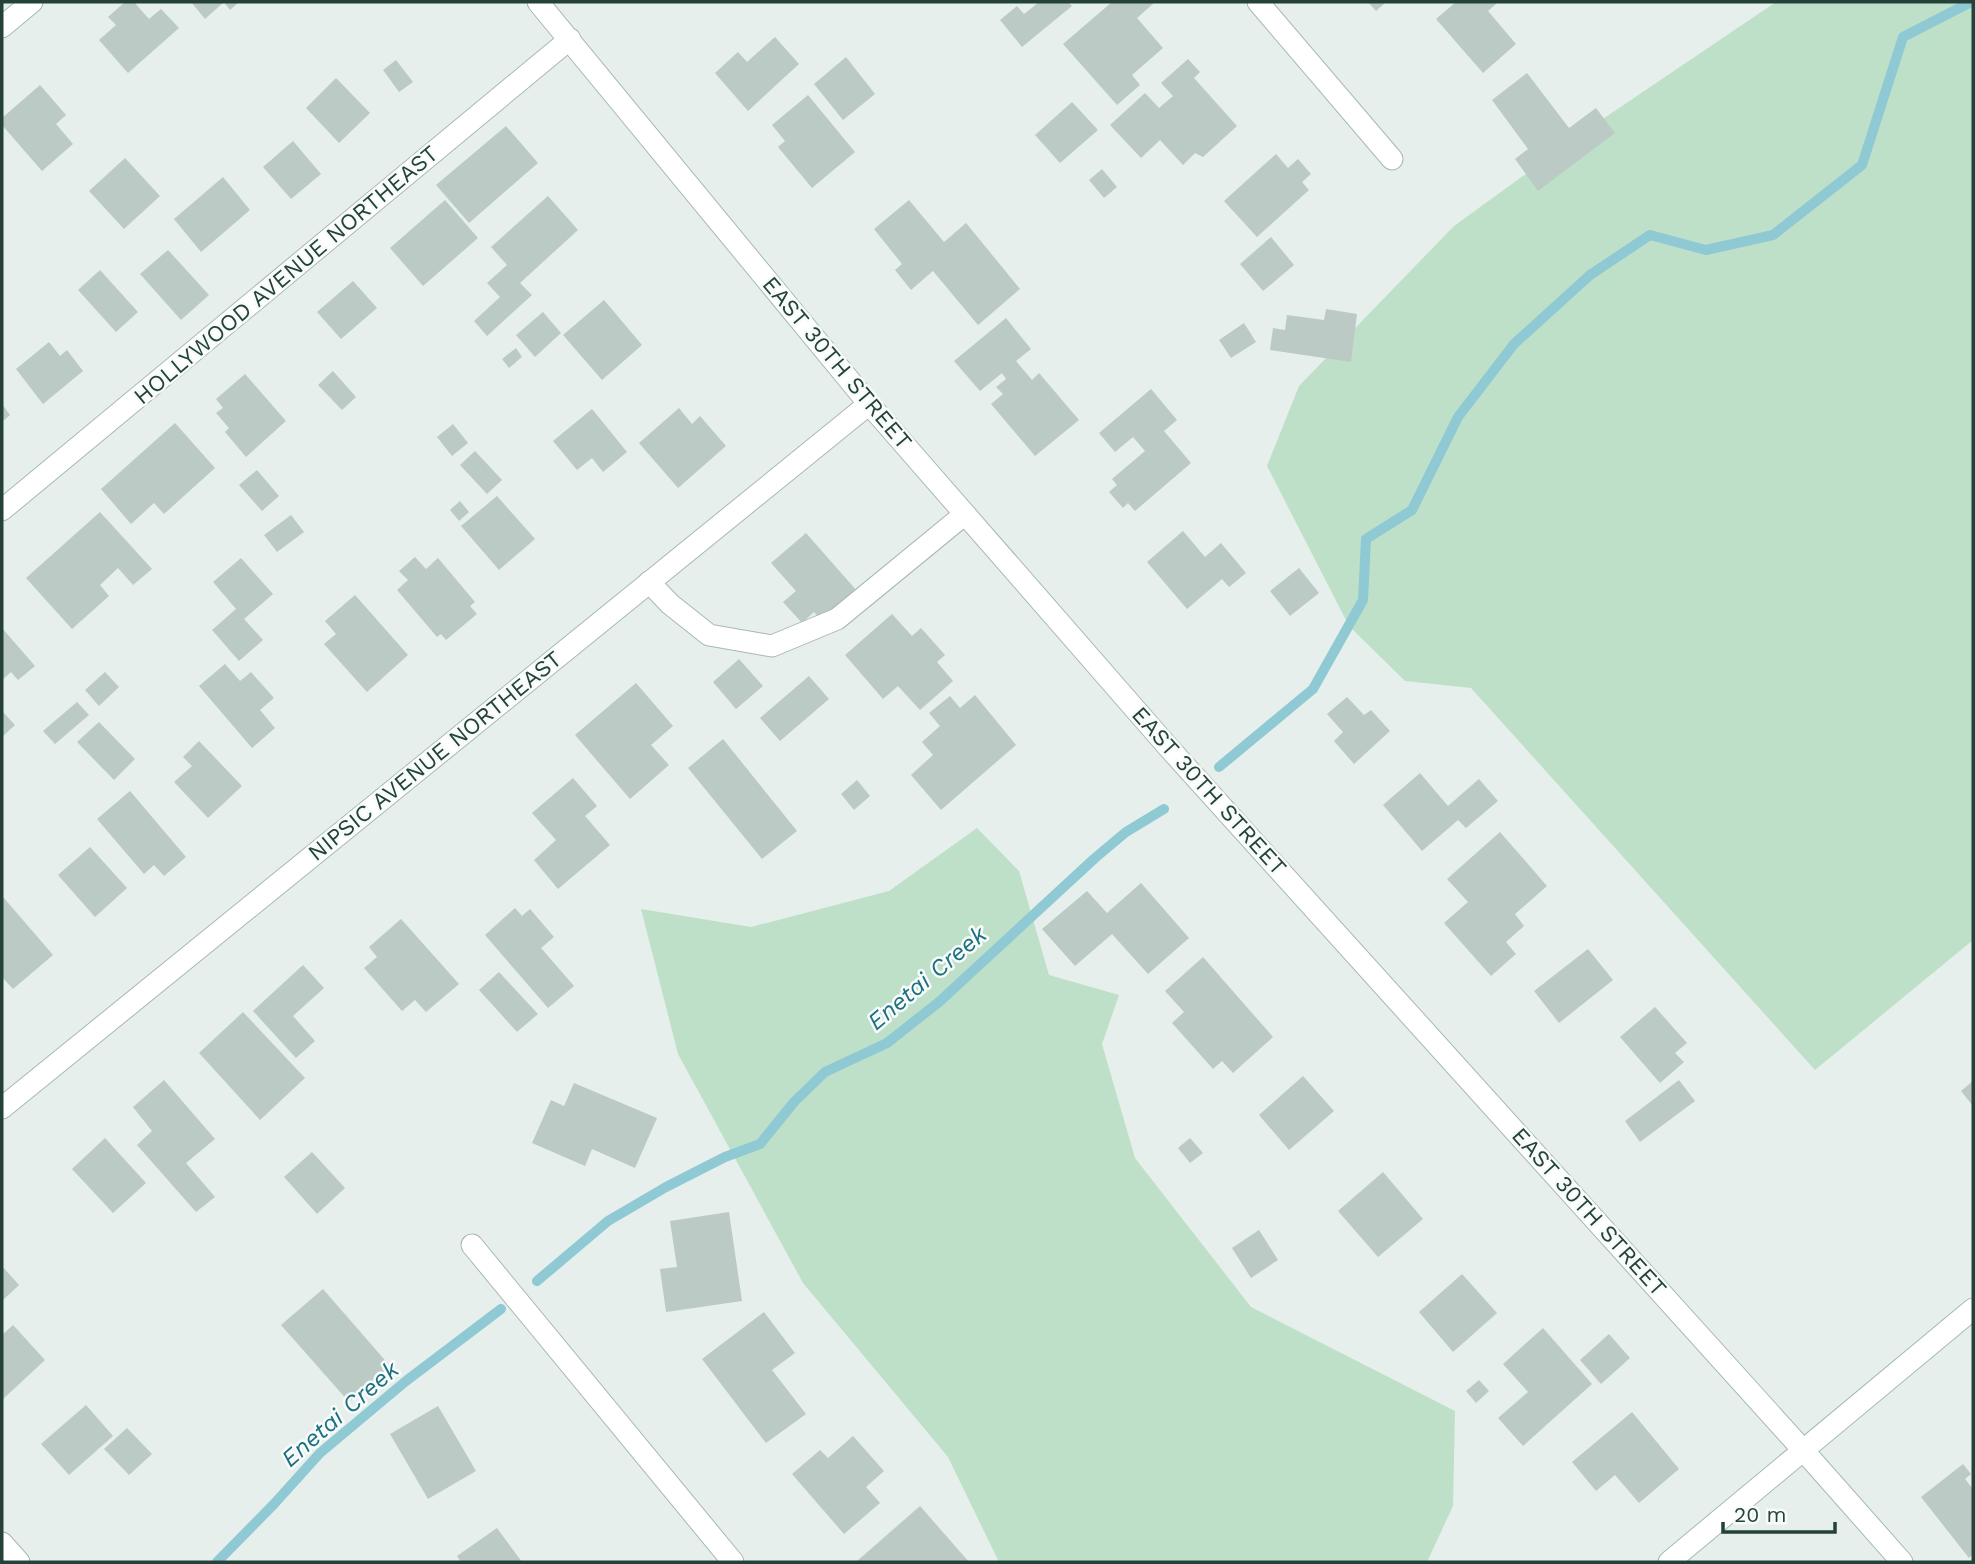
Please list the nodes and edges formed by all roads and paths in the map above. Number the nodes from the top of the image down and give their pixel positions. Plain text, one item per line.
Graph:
1 (32, 2) edge
2 (538, 2) edge
3 (1258, 2) edge
4 (2, 27) edge
5 (570, 39) junction
6 (1392, 159) dead end
7 (869, 404) junction
8 (2, 510) edge
9 (965, 514) junction
10 (649, 582) junction
11 (2, 1108) edge
12 (472, 1245) dead end
13 (1973, 1309) edge
14 (1803, 1450) junction
15 (2, 1543) edge
16 (19, 1562) edge
17 (733, 1562) edge
18 (1669, 1562) edge
19 (1902, 1562) edge

1 - 4 street
2 - 5 street, EAST 30TH STREET
3 - 6 street
5 - 7 street, EAST 30TH STREET
5 - 8 street, HOLLYWOOD AVENUE NORTHEAST
7 - 9 street, EAST 30TH STREET
7 - 10 street, NIPSIC AVENUE NORTHEAST
9 - 10 street
9 - 14 street, EAST 30TH STREET
10 - 11 street, NIPSIC AVENUE NORTHEAST
12 - 17 street
13 - 14 street
14 - 18 street
14 - 19 street, EAST 30TH STREET
15 - 16 street

